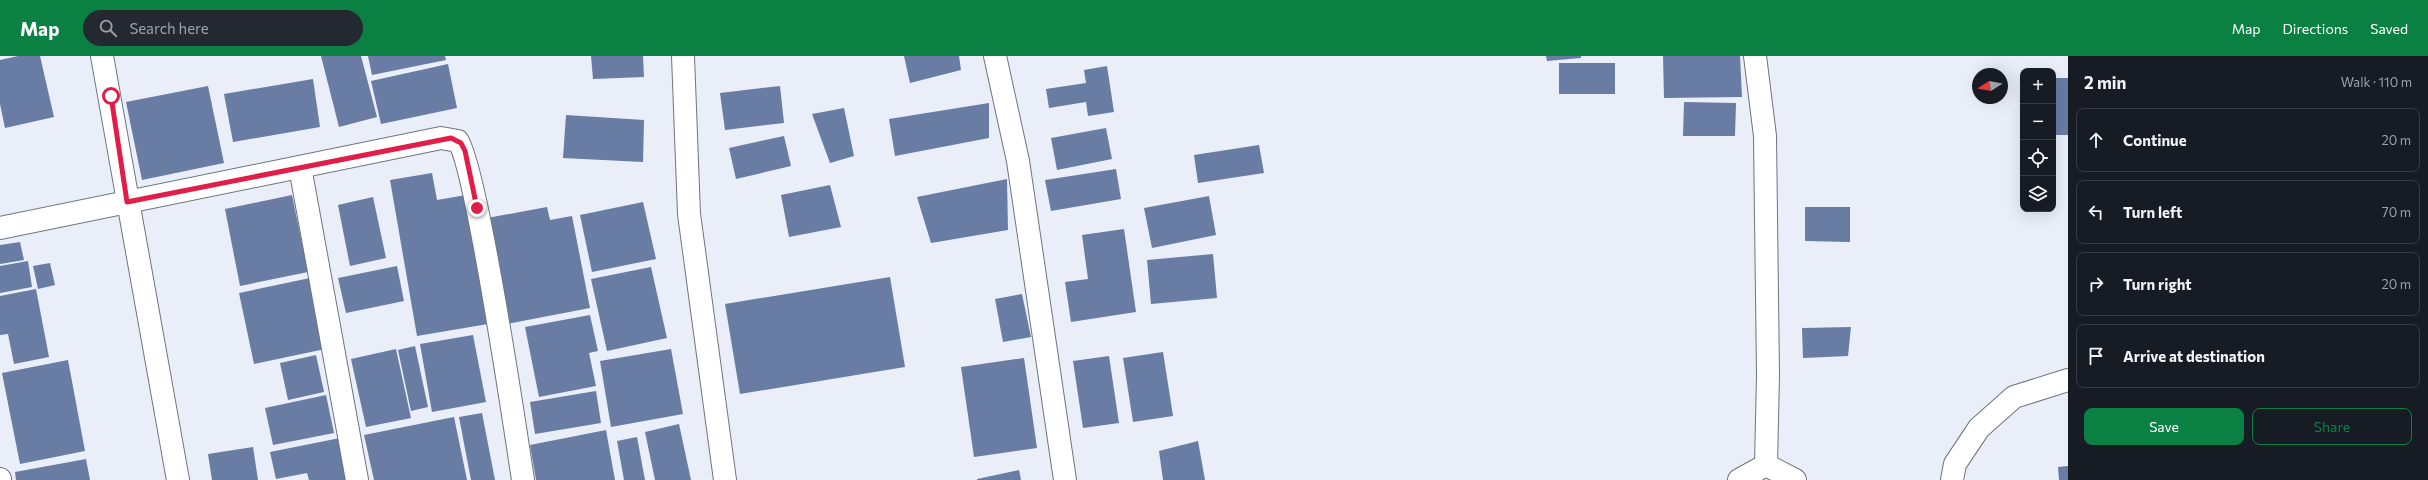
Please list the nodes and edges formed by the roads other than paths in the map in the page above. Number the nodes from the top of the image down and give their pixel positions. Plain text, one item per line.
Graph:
1 (102, 56) edge
2 (683, 56) edge
3 (995, 56) edge
4 (1755, 56) edge
5 (300, 167) junction
6 (127, 202) junction
7 (0, 228) edge
8 (2068, 380) edge
9 (1766, 465) junction
10 (178, 480) edge
11 (357, 480) edge
12 (522, 480) edge
13 (725, 480) edge
14 (1065, 480) edge
15 (1739, 480) edge
16 (1795, 480) edge
17 (1952, 480) edge

1 - 6 street
2 - 13 street
3 - 14 street
4 - 9 street
5 - 6 street
5 - 11 street
5 - 12 street
6 - 7 street
6 - 10 street
8 - 17 street
9 - 15 street
9 - 16 street

